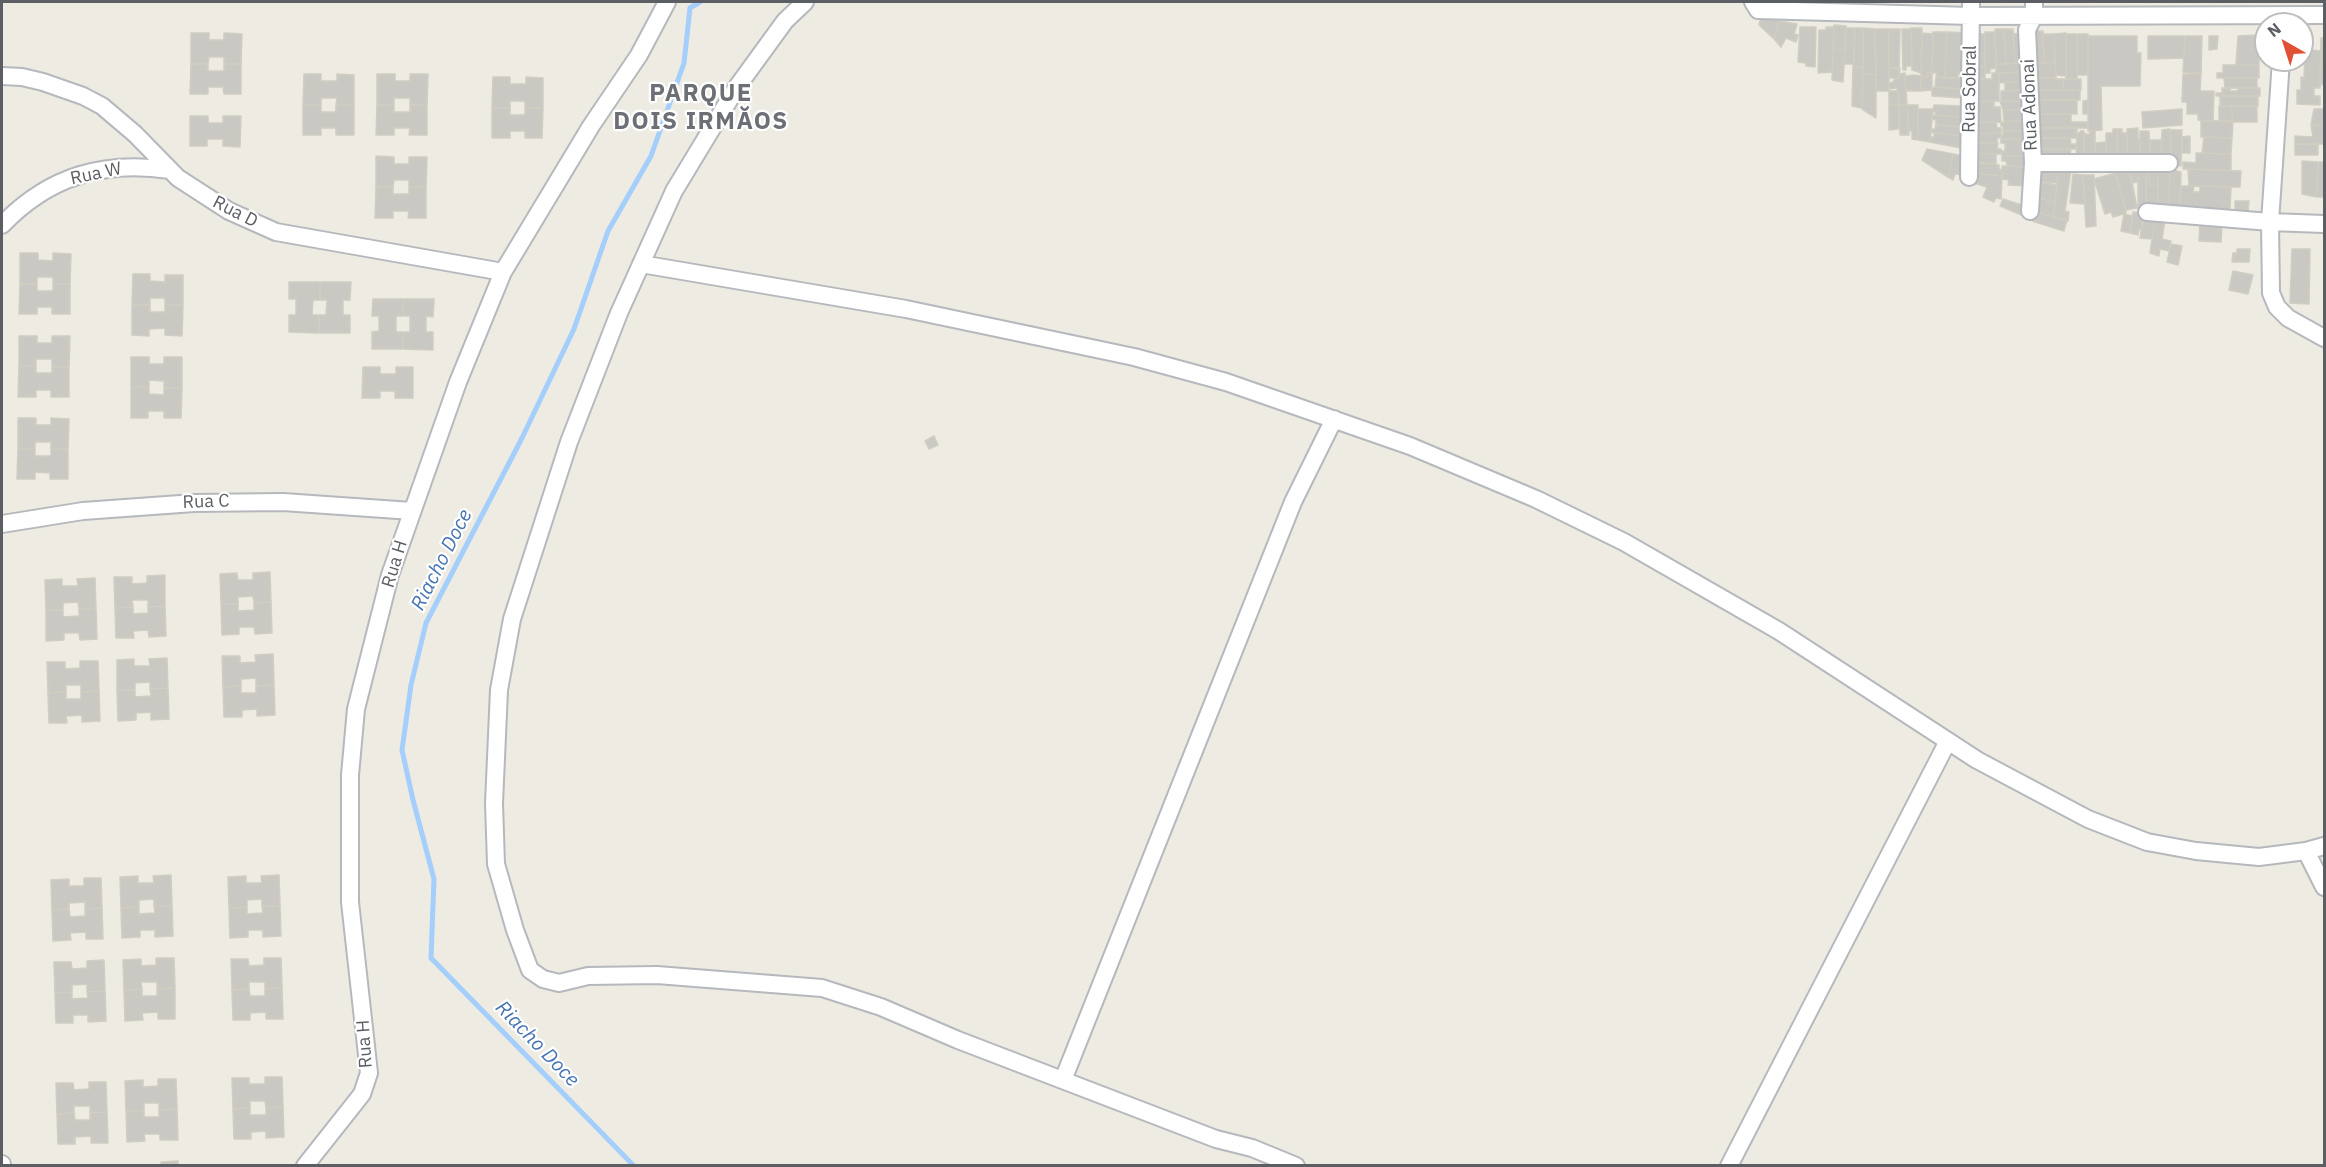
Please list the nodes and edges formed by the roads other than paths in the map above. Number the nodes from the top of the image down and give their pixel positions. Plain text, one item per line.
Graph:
1 (666, 2) edge
2 (805, 2) edge
3 (1763, 6) edge
4 (1839, 7) edge
5 (1907, 8) edge
6 (1971, 9) edge
7 (2034, 9) edge
8 (2254, 13) edge
9 (2280, 72) edge
10 (2, 76) edge
11 (2033, 163) junction
12 (2169, 163) dead end
13 (170, 170) junction
14 (1969, 177) dead end
15 (2030, 211) dead end
16 (2147, 212) dead end
17 (2270, 222) junction
18 (2325, 224) edge
19 (2, 225) edge
20 (641, 264) junction
21 (503, 272) junction
22 (2325, 338) edge
23 (1334, 419) junction
24 (412, 511) junction
25 (2, 524) edge
26 (1948, 741) junction
27 (2325, 846) edge
28 (2306, 851) junction
29 (2325, 887) edge
30 (1063, 1080) junction
31 (305, 1166) edge
32 (1296, 1166) edge
33 (1729, 1166) edge

1 - 21 street, Rua H
2 - 20 street
3 - 4 street
4 - 5 street
5 - 6 street
6 - 7 street
6 - 14 street, Rua Sobral
7 - 8 street
7 - 11 street, Rua Adonai
9 - 17 street
10 - 13 street, Rua D
11 - 12 street
11 - 15 street, Rua Adonai
13 - 19 street, Rua W
13 - 21 street, Rua D
16 - 17 street
17 - 18 street
17 - 22 street
20 - 23 street
20 - 30 street
21 - 24 street, Rua H
23 - 26 street
23 - 30 street
24 - 25 street, Rua C
24 - 31 street, Rua H
26 - 28 street
26 - 33 street
27 - 28 street
28 - 29 street
30 - 32 street

